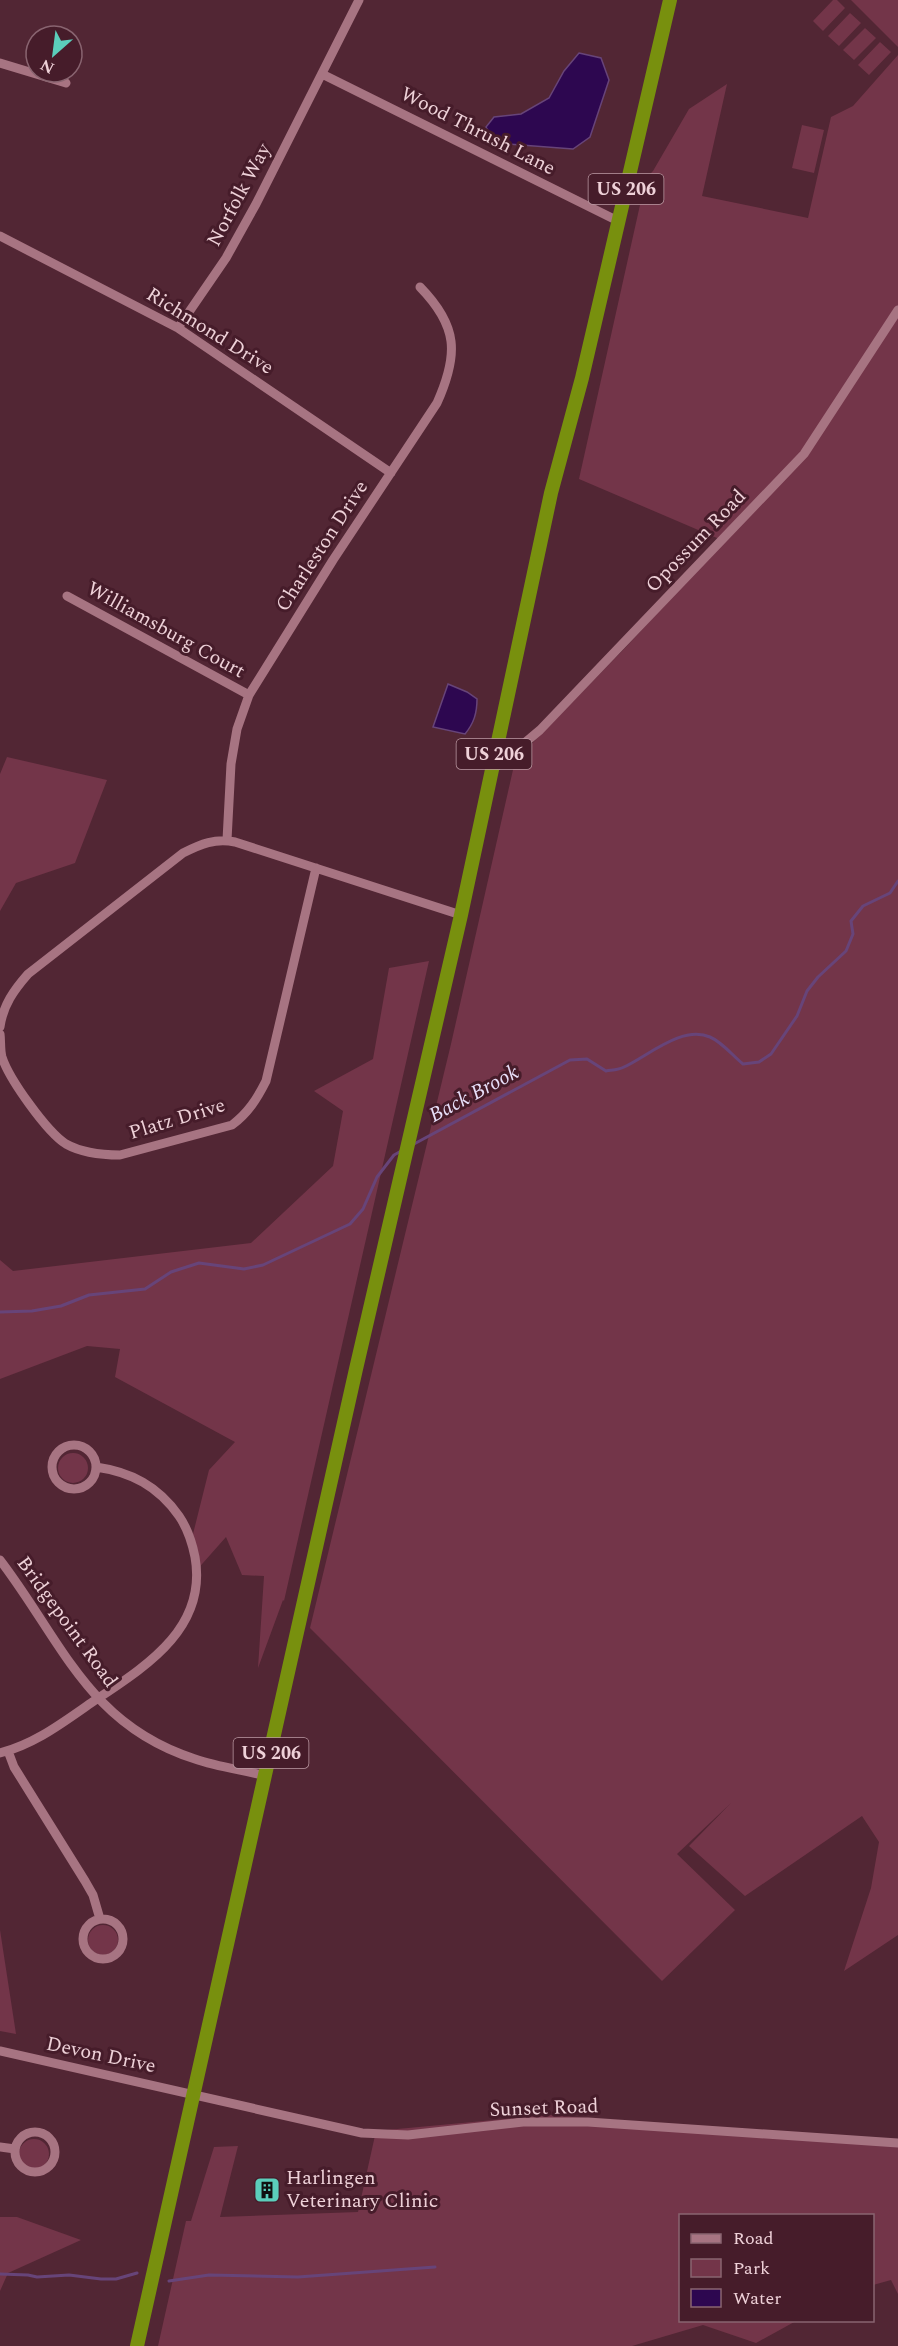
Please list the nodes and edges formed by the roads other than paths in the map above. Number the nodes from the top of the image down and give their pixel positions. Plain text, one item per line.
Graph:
1 (359, 0) edge
2 (670, 0) edge
3 (0, 63) edge
4 (24, 70) edge
5 (322, 74) junction
6 (618, 221) junction
7 (0, 236) edge
8 (420, 286) dead end
9 (898, 310) edge
10 (178, 328) junction
11 (391, 473) junction
12 (67, 596) dead end
13 (249, 695) junction
14 (490, 771) junction
15 (227, 840) junction
16 (316, 868) junction
17 (461, 915) junction
18 (0, 1027) edge
19 (0, 1034) edge
20 (96, 1467) junction
21 (0, 1560) edge
22 (97, 1699) junction
23 (4, 1752) edge
24 (266, 1776) junction
25 (100, 1919) junction
26 (0, 2051) edge
27 (195, 2094) junction
28 (898, 2143) edge
29 (0, 2147) edge
30 (15, 2149) junction
31 (137, 2346) edge

1 - 5 street, Norfolk Way
2 - 6 highway, US 206
3 - 4 street
5 - 6 street, Wood Thrush Lane
5 - 10 street, Norfolk Way
6 - 14 highway, US 206
7 - 10 street, Richmond Drive
8 - 11 street, Charleston Drive
9 - 14 street, Opossum Road
10 - 11 street, Richmond Drive
11 - 13 street, Charleston Drive
12 - 13 street, Williamsburg Court
13 - 15 street, Charleston Drive
14 - 17 highway, US 206
15 - 16 street
15 - 18 street
16 - 17 street
16 - 19 street, Platz Drive
17 - 24 highway, US 206
20 - 20 street
20 - 22 street
21 - 22 street, Bridgepoint Road
22 - 23 street
22 - 24 street, Bridgepoint Road
23 - 25 street
24 - 27 highway, US 206
25 - 25 street
26 - 27 street, Devon Drive
27 - 28 street, Sunset Road
27 - 31 highway, US 206
29 - 30 street
30 - 30 street

